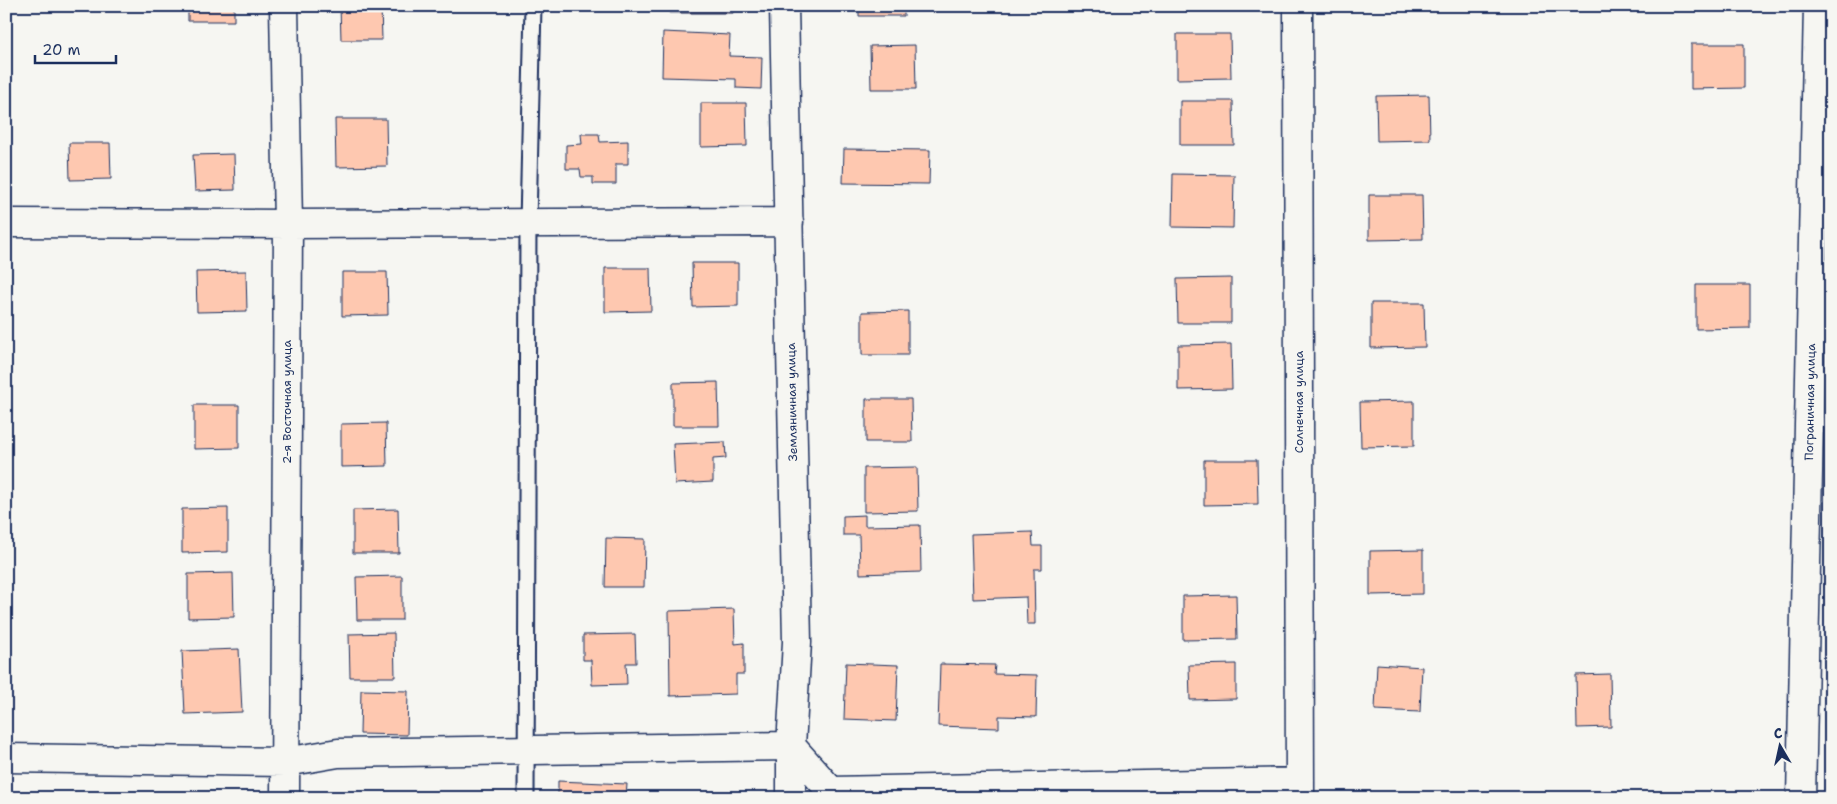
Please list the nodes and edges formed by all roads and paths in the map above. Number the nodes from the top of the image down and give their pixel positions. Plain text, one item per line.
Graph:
1 (284, 6) edge
2 (533, 6) edge
3 (784, 6) edge
4 (1298, 6) edge
5 (1818, 6) edge
6 (789, 222) junction
7 (6, 223) edge
8 (528, 223) junction
9 (288, 224) junction
10 (791, 746) junction
11 (526, 750) junction
12 (6, 758) edge
13 (286, 762) junction
14 (1300, 790) edge
15 (285, 798) edge
16 (526, 798) edge
17 (791, 798) edge
18 (1802, 798) edge

1 - 9 street, 2-я Восточная улица
2 - 8 lane
3 - 6 street, Земляничная улица
4 - 14 street, Солнечная улица
5 - 18 street, Пограничная улица
6 - 8 street
6 - 10 street, Земляничная улица
7 - 9 street
8 - 9 street
8 - 11 lane
9 - 13 street, 2-я Восточная улица
10 - 11 street
10 - 14 street
10 - 17 street, Земляничная улица
11 - 13 street
11 - 16 lane
12 - 13 street
13 - 15 street, 2-я Восточная улица

